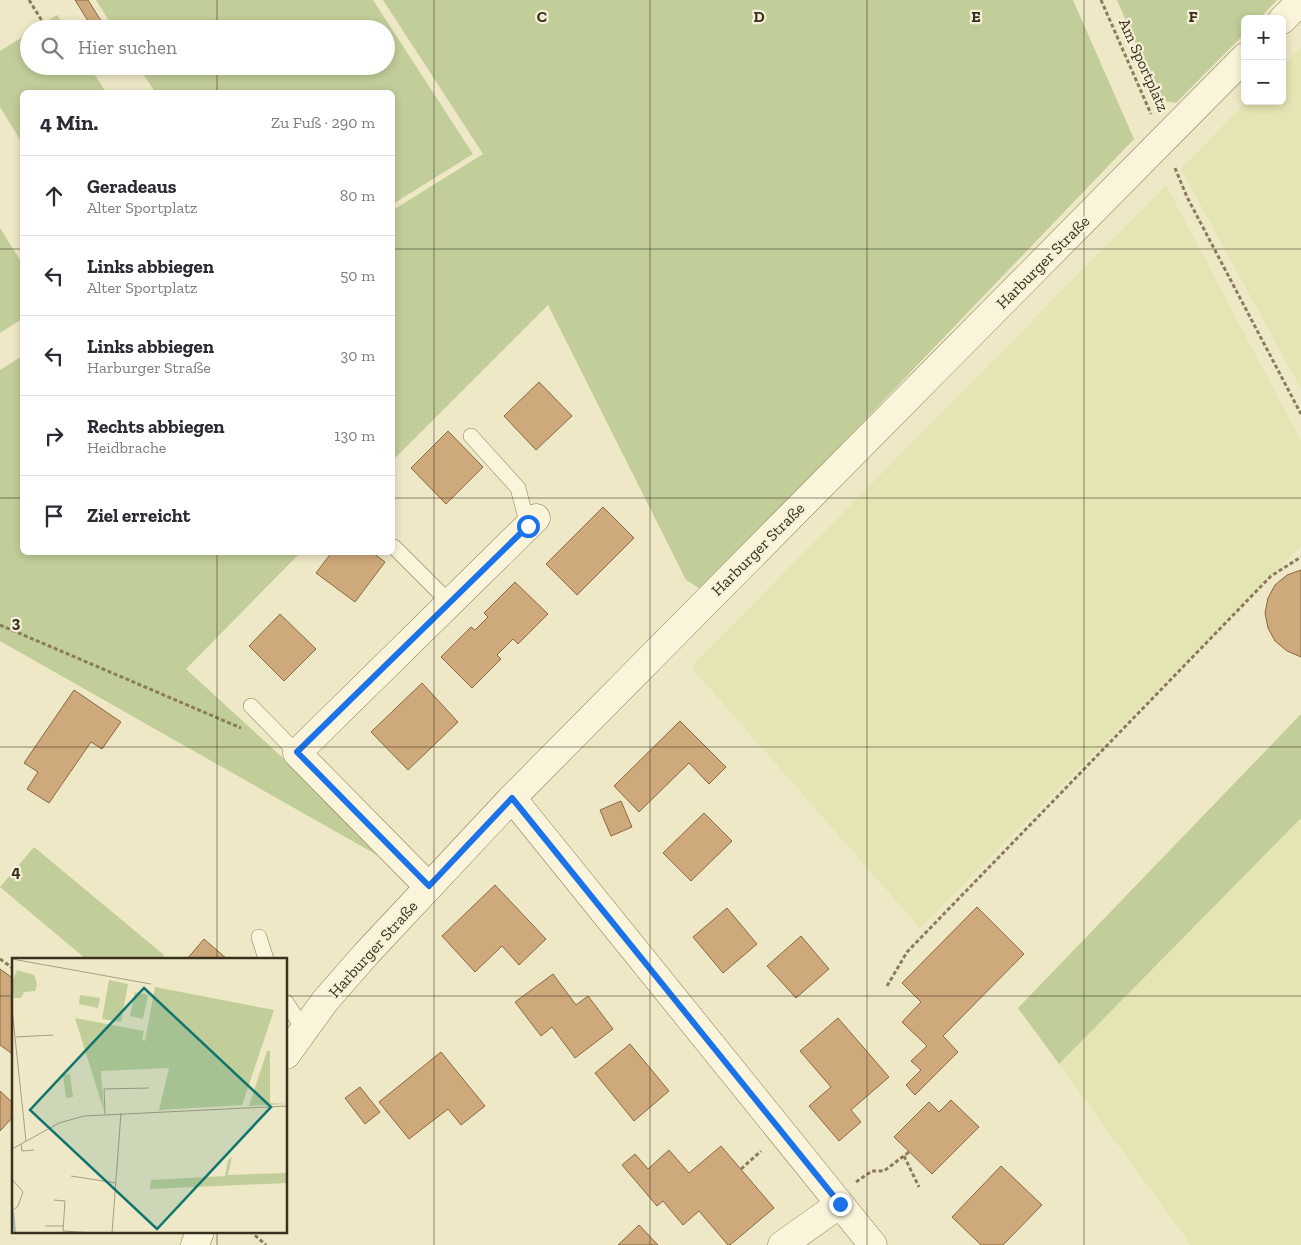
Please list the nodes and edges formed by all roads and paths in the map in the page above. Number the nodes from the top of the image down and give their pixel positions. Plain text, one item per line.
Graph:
1 (29, 0) edge
2 (1102, 0) edge
3 (1301, 0) edge
4 (1286, 16) edge
5 (42, 20) edge
6 (1243, 60) edge
7 (1167, 151) junction
8 (1301, 414) edge
9 (471, 436) dead end
10 (532, 522) joint
11 (395, 548) edge
12 (1301, 556) edge
13 (450, 603) junction
14 (0, 625) edge
15 (251, 706) dead end
16 (243, 729) dead end
17 (297, 752) junction
18 (512, 798) junction
19 (429, 886) junction
20 (258, 937) dead end
21 (266, 958) edge
22 (0, 959) edge
23 (12, 968) edge
24 (887, 986) dead end
25 (288, 1005) edge
26 (304, 1030) junction
27 (288, 1051) edge
28 (909, 1152) dead end
29 (904, 1156) junction
30 (919, 1187) dead end
31 (837, 1200) junction
32 (200, 1232) edge
33 (251, 1232) edge
34 (195, 1245) edge
35 (266, 1245) edge
36 (782, 1245) edge
37 (873, 1245) edge

1 - 5 path
2 - 7 path, Am Sportplatz
3 - 4 street
6 - 7 street, Harburger Straße
7 - 8 path, Am Sportplatz
7 - 18 street, Harburger Straße
9 - 10 lane
10 - 13 street
11 - 13 lane
12 - 24 path
13 - 17 street
14 - 16 path
15 - 17 lane
17 - 19 street
18 - 19 street, Harburger Straße
18 - 31 street
19 - 26 street, Harburger Straße
20 - 21 lane
22 - 23 path
25 - 26 lane
26 - 27 street, Harburger Straße
28 - 29 path
29 - 30 path
29 - 31 path
31 - 36 street
31 - 37 street
32 - 34 street
33 - 35 path

